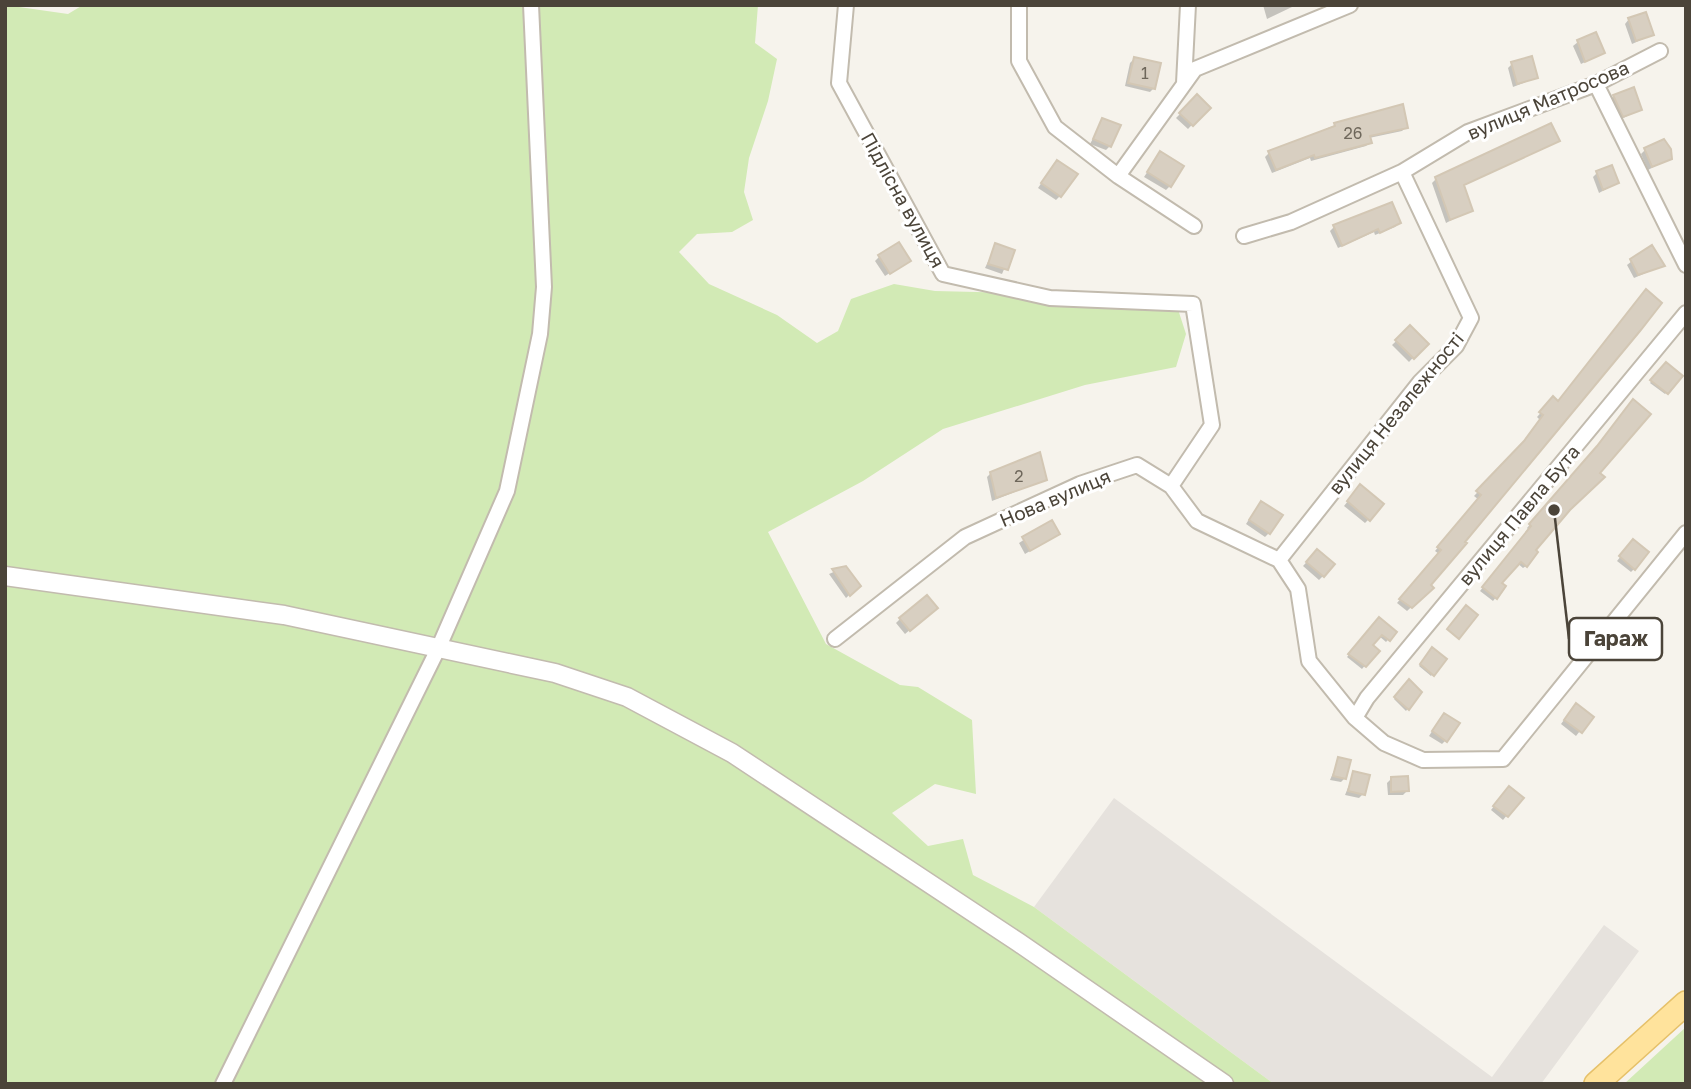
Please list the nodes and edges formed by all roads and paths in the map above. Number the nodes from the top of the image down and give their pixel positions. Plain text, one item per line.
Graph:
1 (531, 5) edge
2 (846, 5) edge
3 (1019, 5) edge
4 (1188, 5) edge
5 (1350, 5) edge
6 (1660, 51) dead end
7 (1184, 83) junction
8 (1596, 84) junction
9 (1402, 172) junction
10 (1118, 176) junction
11 (1194, 226) dead end
12 (1244, 236) dead end
13 (1686, 265) edge
14 (1686, 313) edge
15 (1171, 486) junction
16 (1686, 533) edge
17 (1279, 560) junction
18 (5, 576) edge
19 (835, 639) dead end
20 (438, 649) junction
21 (1355, 718) junction
22 (1686, 1003) edge
23 (223, 1084) edge
24 (1224, 1084) edge
25 (1596, 1084) edge

1 - 20 street
2 - 15 street, Підлісна вулиця
3 - 10 street
4 - 7 street
5 - 7 street
6 - 8 street, вулиця Матросова
7 - 10 street
8 - 9 street, вулиця Матросова
8 - 13 street
9 - 12 street
9 - 17 street, вулиця Незалежності
10 - 11 street
14 - 21 street, вулиця Павла Бута
15 - 17 street, Нова вулиця
15 - 19 street, Нова вулиця
16 - 21 street
17 - 21 street
18 - 20 street
20 - 23 street
20 - 24 street
22 - 25 main road

